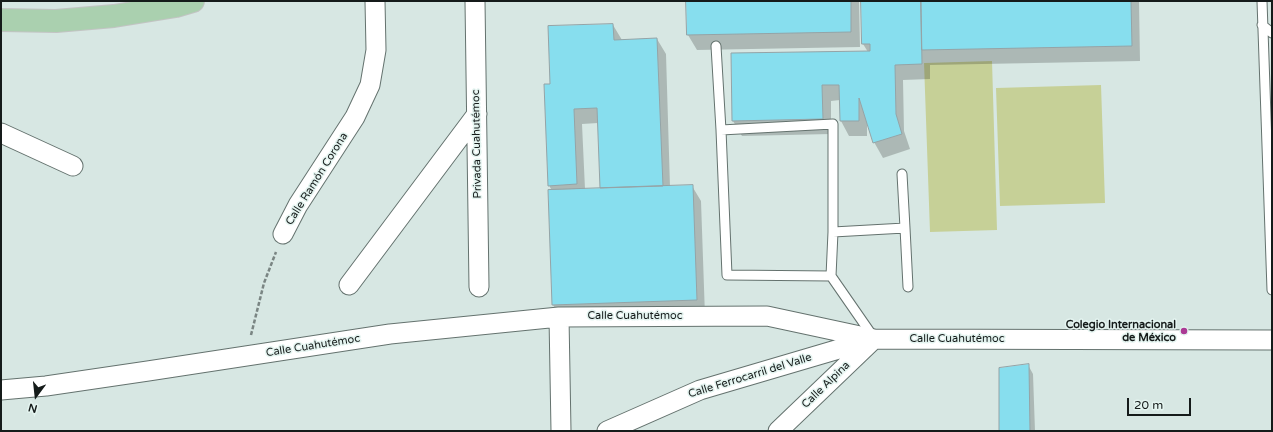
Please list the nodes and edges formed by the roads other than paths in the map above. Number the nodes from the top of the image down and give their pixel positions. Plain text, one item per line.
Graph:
1 (193, 1) edge
2 (375, 1) edge
3 (475, 1) edge
4 (1262, 1) edge
5 (1, 20) edge
6 (1262, 25) junction
7 (1272, 33) edge
8 (716, 46) dead end
9 (476, 114) junction
10 (721, 130) junction
11 (1, 133) edge
12 (73, 166) dead end
13 (902, 174) dead end
14 (905, 228) junction
15 (833, 232) junction
16 (283, 234) road end
17 (831, 276) junction
18 (349, 285) dead end
19 (479, 287) dead end
20 (908, 287) dead end
21 (1272, 290) edge
22 (559, 316) junction
23 (874, 339) junction
24 (1272, 340) edge
25 (1, 390) edge
26 (561, 431) edge
27 (607, 431) edge
28 (778, 431) edge

1 - 5 main road
2 - 16 street, Calle Ramón Corona
3 - 9 street, Privada Cuahutémoc
4 - 6 lane
6 - 7 lane
6 - 21 lane
8 - 10 lane
9 - 18 street
9 - 19 street, Privada Cuahutémoc
10 - 15 lane
10 - 17 lane
11 - 12 street
13 - 14 lane
14 - 15 lane
14 - 20 lane
15 - 17 lane
17 - 23 lane
22 - 23 street, Calle Cuahutémoc
22 - 25 street, Calle Cuahutémoc
22 - 26 street
23 - 24 street, Calle Cuahutémoc
23 - 27 street, Calle Ferrocarril del Valle
23 - 28 street, Calle Alpina

